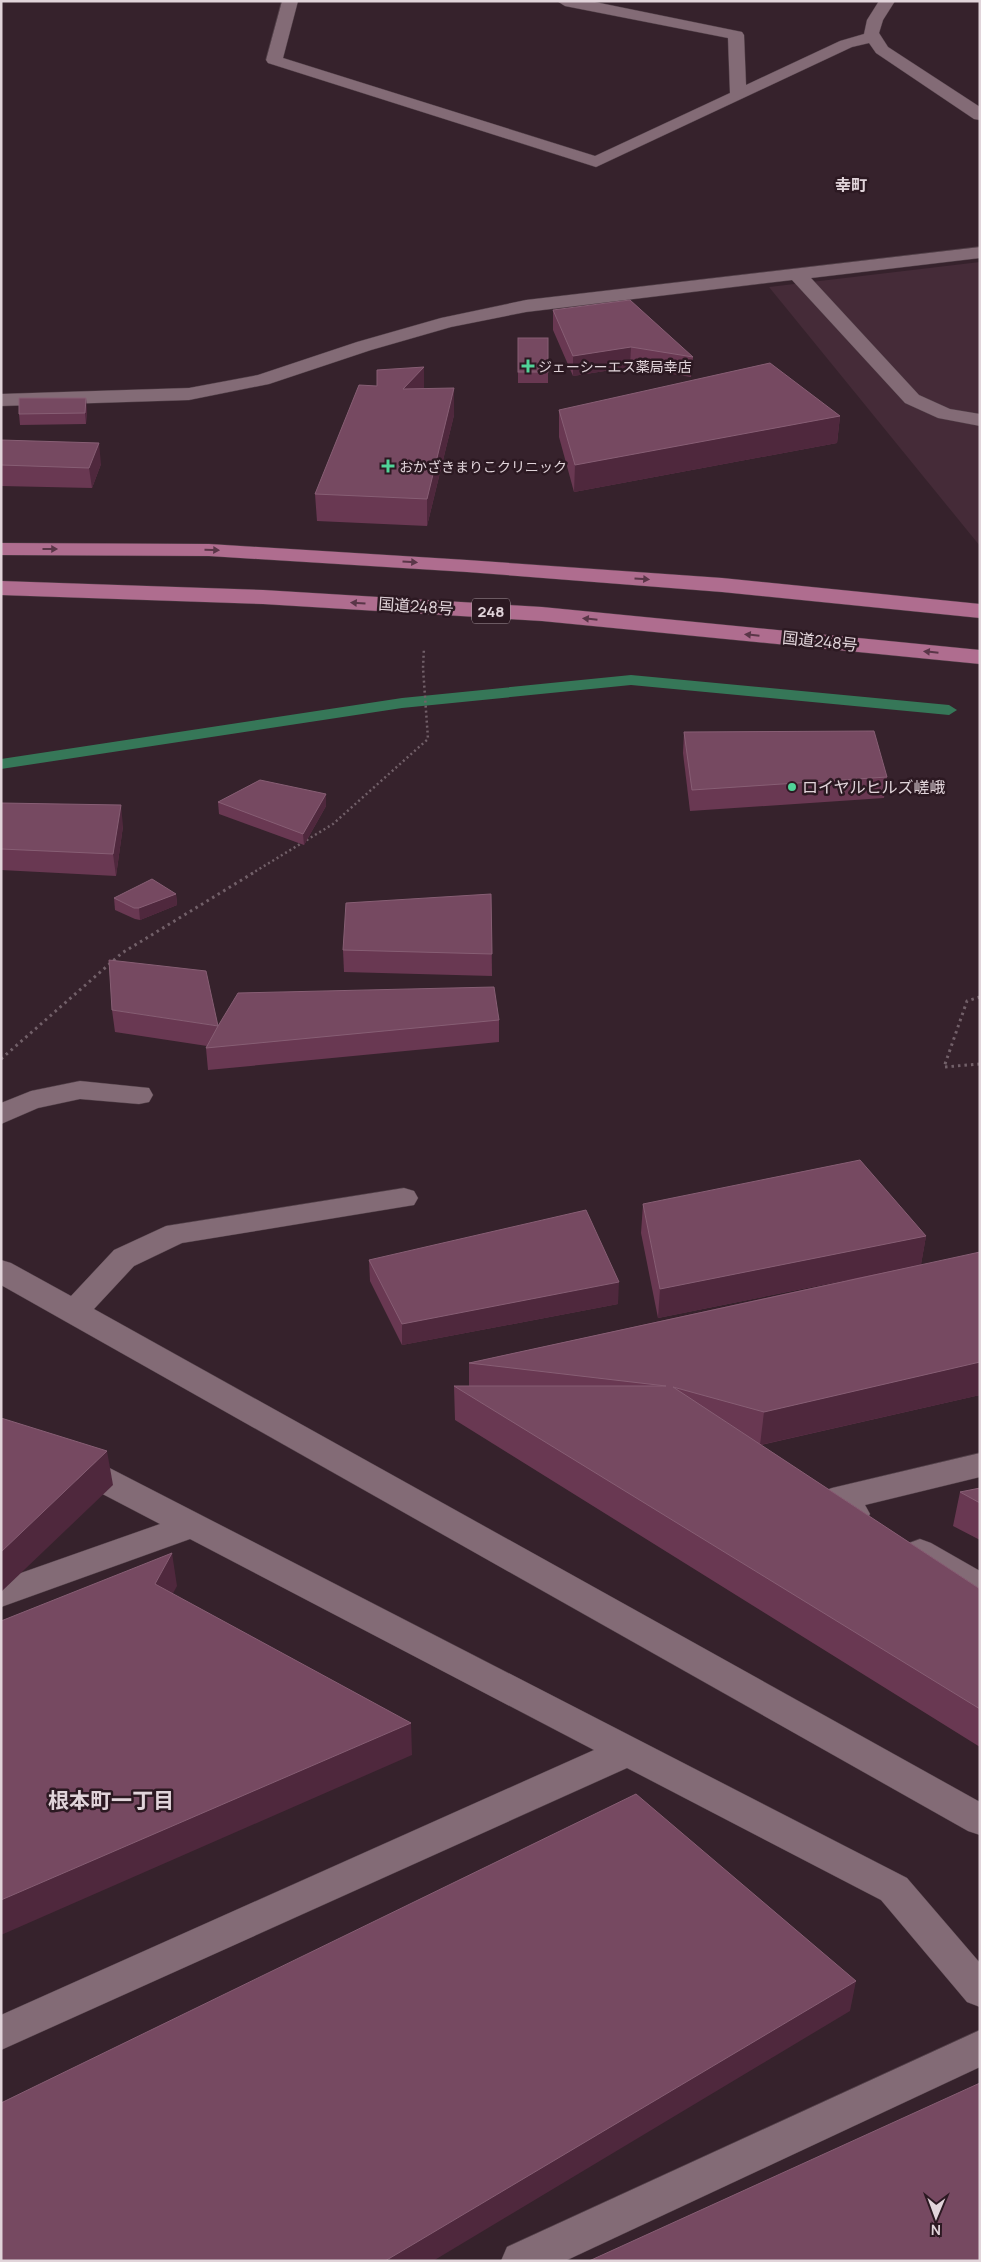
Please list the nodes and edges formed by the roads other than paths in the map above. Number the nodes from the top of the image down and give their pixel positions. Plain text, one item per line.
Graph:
1 (290, 1) edge
2 (566, 1) edge
3 (887, 1) edge
4 (873, 37) junction
5 (738, 95) junction
6 (980, 115) edge
7 (980, 252) edge
8 (798, 274) junction
9 (1, 400) edge
10 (980, 420) edge
11 (1, 549) edge
12 (1, 588) edge
13 (980, 611) edge
14 (980, 657) edge
15 (139, 1094) dead end
16 (1, 1114) edge
17 (404, 1198) dead end
18 (1, 1271) edge
19 (73, 1313) junction
20 (53, 1453) edge
21 (980, 1465) edge
22 (191, 1526) junction
23 (980, 1587) edge
24 (1, 1594) edge
25 (626, 1752) junction
26 (980, 1820) edge
27 (980, 1990) edge
28 (1, 2033) edge
29 (980, 2048) edge
30 (521, 2261) edge

1 - 5 street
2 - 5 street
3 - 4 street
4 - 5 street
4 - 6 street
7 - 8 street
8 - 9 street
8 - 10 street
11 -> 13 highway
14 -> 12 highway, 国道248号 / 248
15 - 16 street
17 - 19 street
18 - 19 street
19 - 26 street
20 - 22 street
21 - 23 street
22 - 24 street
22 - 25 street
25 - 27 street
25 - 28 street
29 - 30 street

